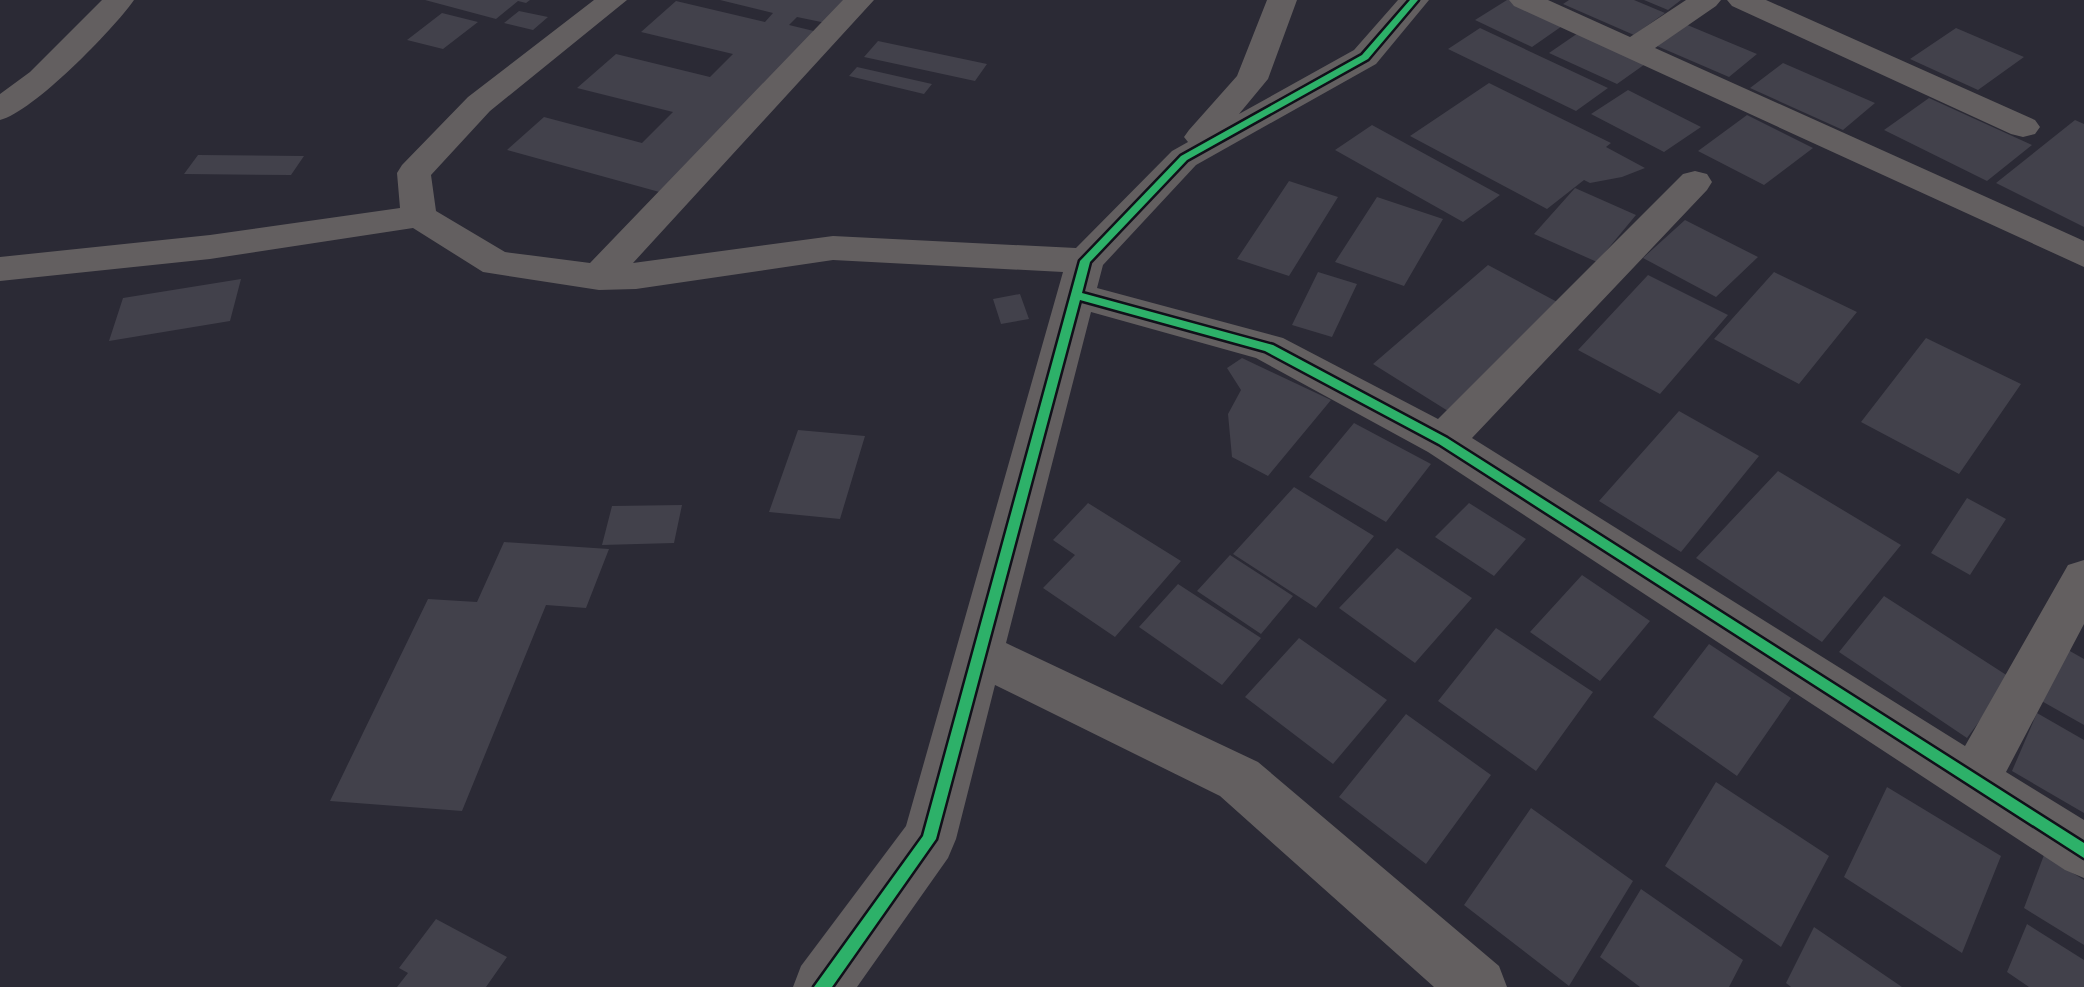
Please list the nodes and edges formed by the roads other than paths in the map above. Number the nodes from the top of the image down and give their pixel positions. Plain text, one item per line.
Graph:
1 (119, 0) edge
2 (612, 0) edge
3 (859, 0) edge
4 (1282, 0) edge
5 (1414, 0) edge
6 (1524, 0) edge
7 (1706, 0) edge
8 (1742, 0) edge
9 (1632, 49) junction
10 (0, 110) edge
11 (2023, 127) dead end
12 (1184, 158) junction
13 (1695, 182) dead end
14 (419, 216) junction
15 (2084, 255) edge
16 (0, 269) edge
17 (599, 277) junction
18 (1080, 278) junction
19 (1443, 441) junction
20 (2084, 579) edge
21 (979, 653) junction
22 (1974, 780) junction
23 (2084, 851) edge
24 (822, 987) edge
25 (1478, 987) edge

1 - 10 street
2 - 14 street
3 - 17 street
4 - 12 street
5 - 12 street
6 - 9 street
7 - 9 street
8 - 11 street
9 - 15 street
12 - 18 street
13 - 19 street
14 - 16 street
14 - 17 street
17 - 18 street
18 - 19 street
18 - 21 street
19 - 22 street
20 - 22 street
21 - 24 street
21 - 25 street
22 - 23 street

